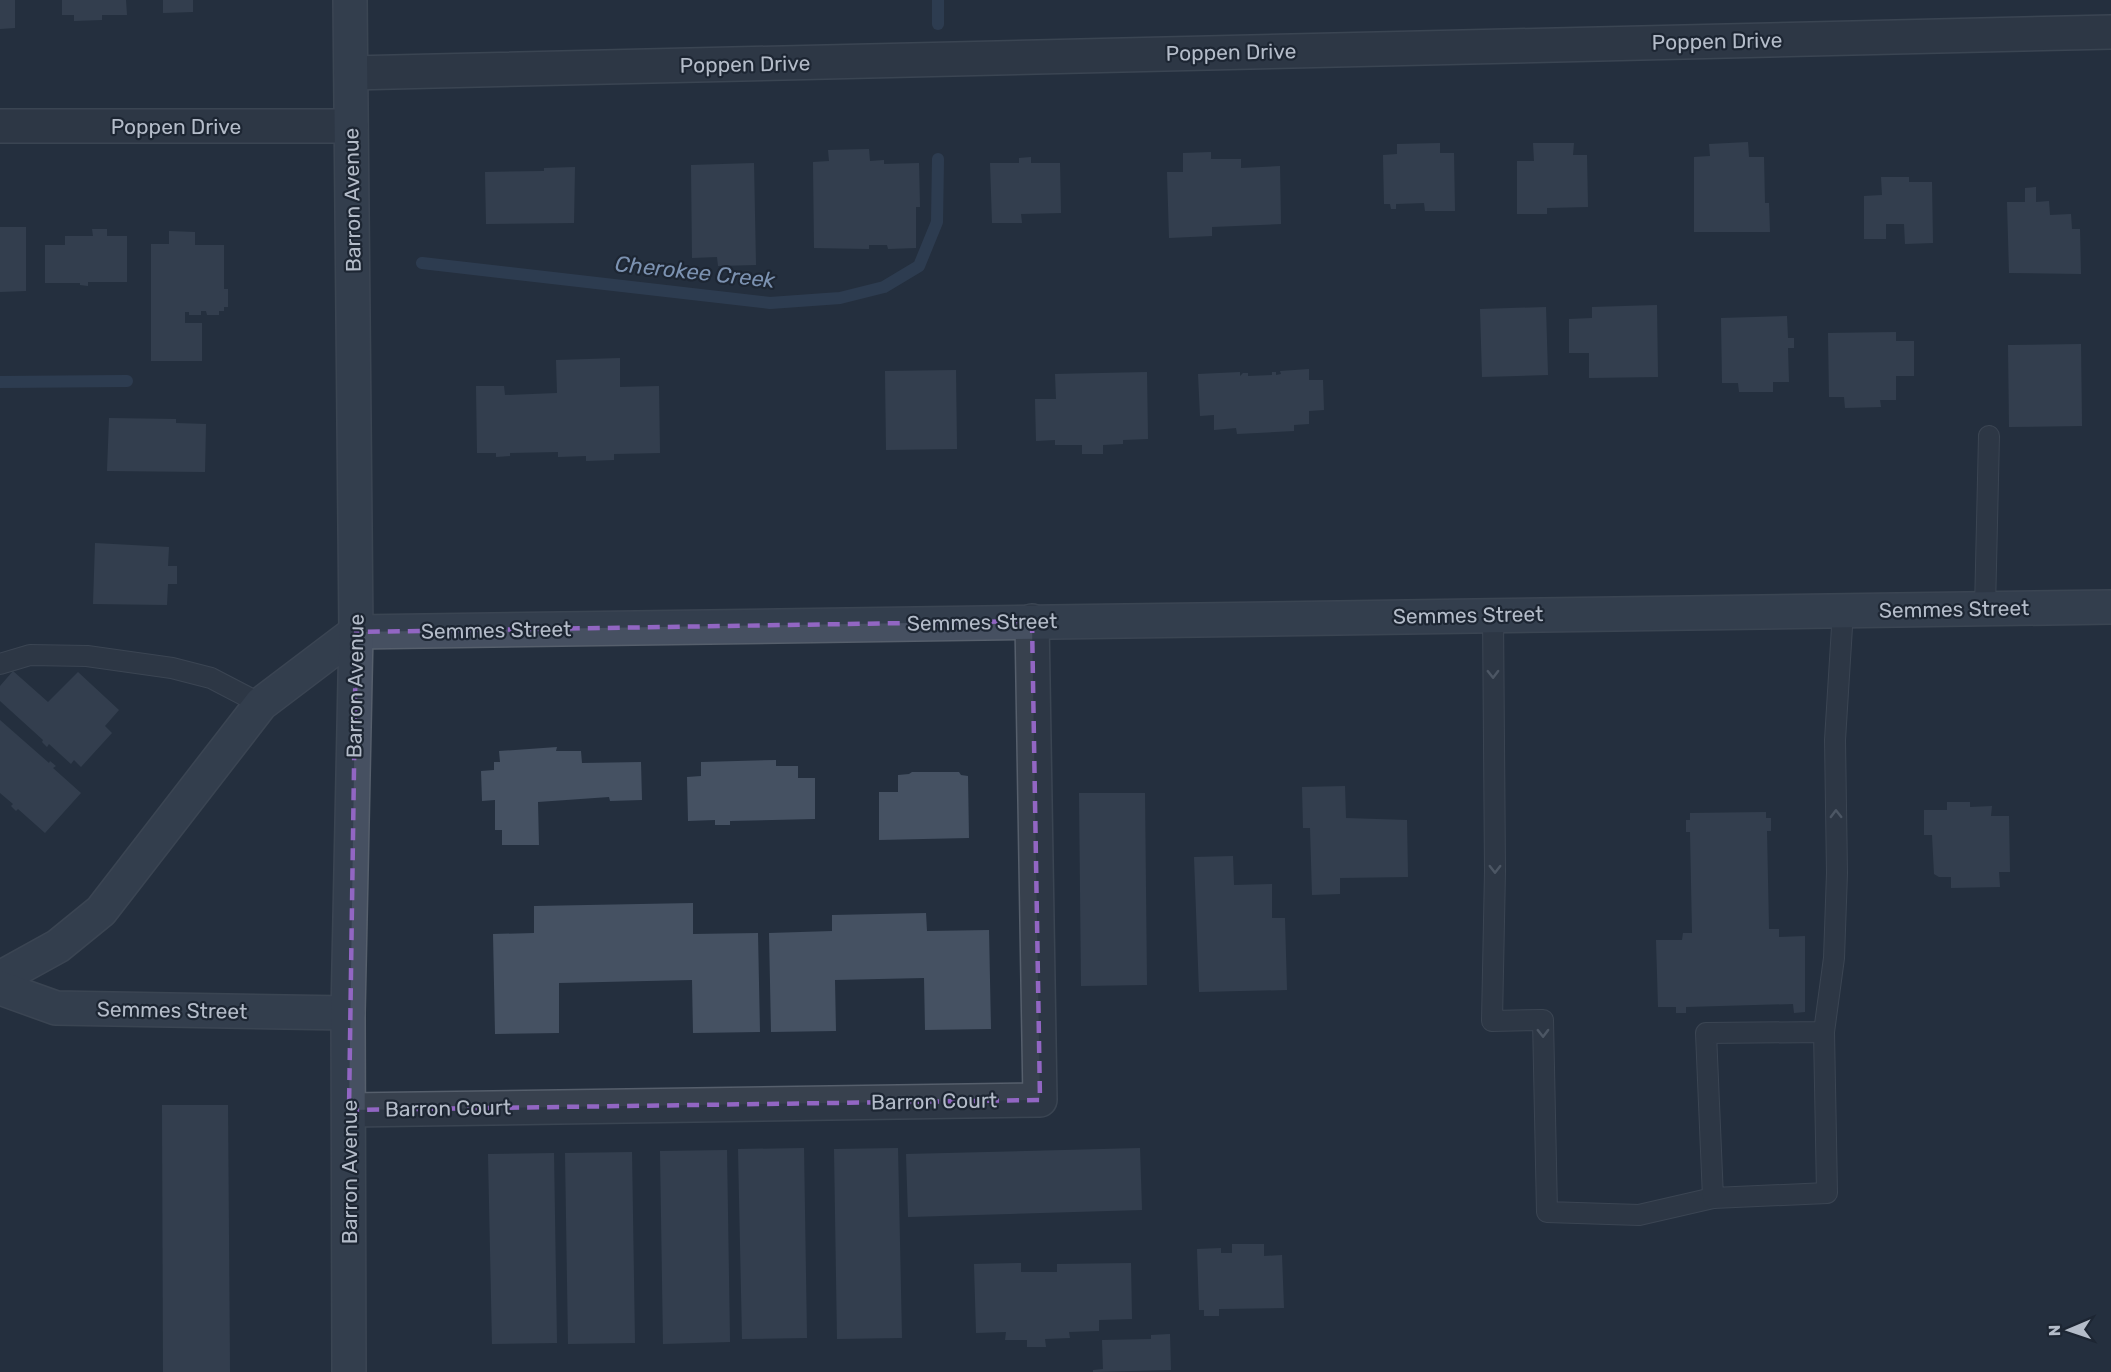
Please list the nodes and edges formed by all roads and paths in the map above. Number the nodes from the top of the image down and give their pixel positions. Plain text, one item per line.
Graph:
1 (350, 0) edge
2 (2111, 32) edge
3 (351, 73) junction
4 (0, 126) edge
5 (351, 126) junction
6 (1989, 436) dead end
7 (2111, 607) edge
8 (1985, 609) junction
9 (1843, 611) junction
10 (1493, 615) junction
11 (1032, 621) junction
12 (356, 632) junction
13 (0, 664) edge
14 (261, 704) junction
15 (0, 978) edge
16 (0, 988) edge
17 (348, 1013) junction
18 (1824, 1032) junction
19 (349, 1110) junction
20 (1713, 1198) junction
21 (349, 1372) edge

1 - 3 main road, Barron Avenue
2 - 3 street, Poppen Drive
3 - 5 main road, Barron Avenue
4 - 5 street, Poppen Drive
5 - 12 main road, Barron Avenue
6 - 8 lane
7 - 8 main road, Semmes Street
8 - 9 main road, Semmes Street
9 - 10 main road, Semmes Street
18 -> 9 lane
10 - 11 main road, Semmes Street
10 -> 20 lane
11 - 12 main road, Semmes Street
11 - 19 street, Barron Court
12 - 14 main road
12 - 17 main road, Barron Avenue
13 - 14 lane
14 - 15 main road
16 - 17 main road, Semmes Street
17 - 19 main road, Barron Avenue
18 - 20 lane
18 - 20 lane
19 - 21 main road, Barron Avenue

